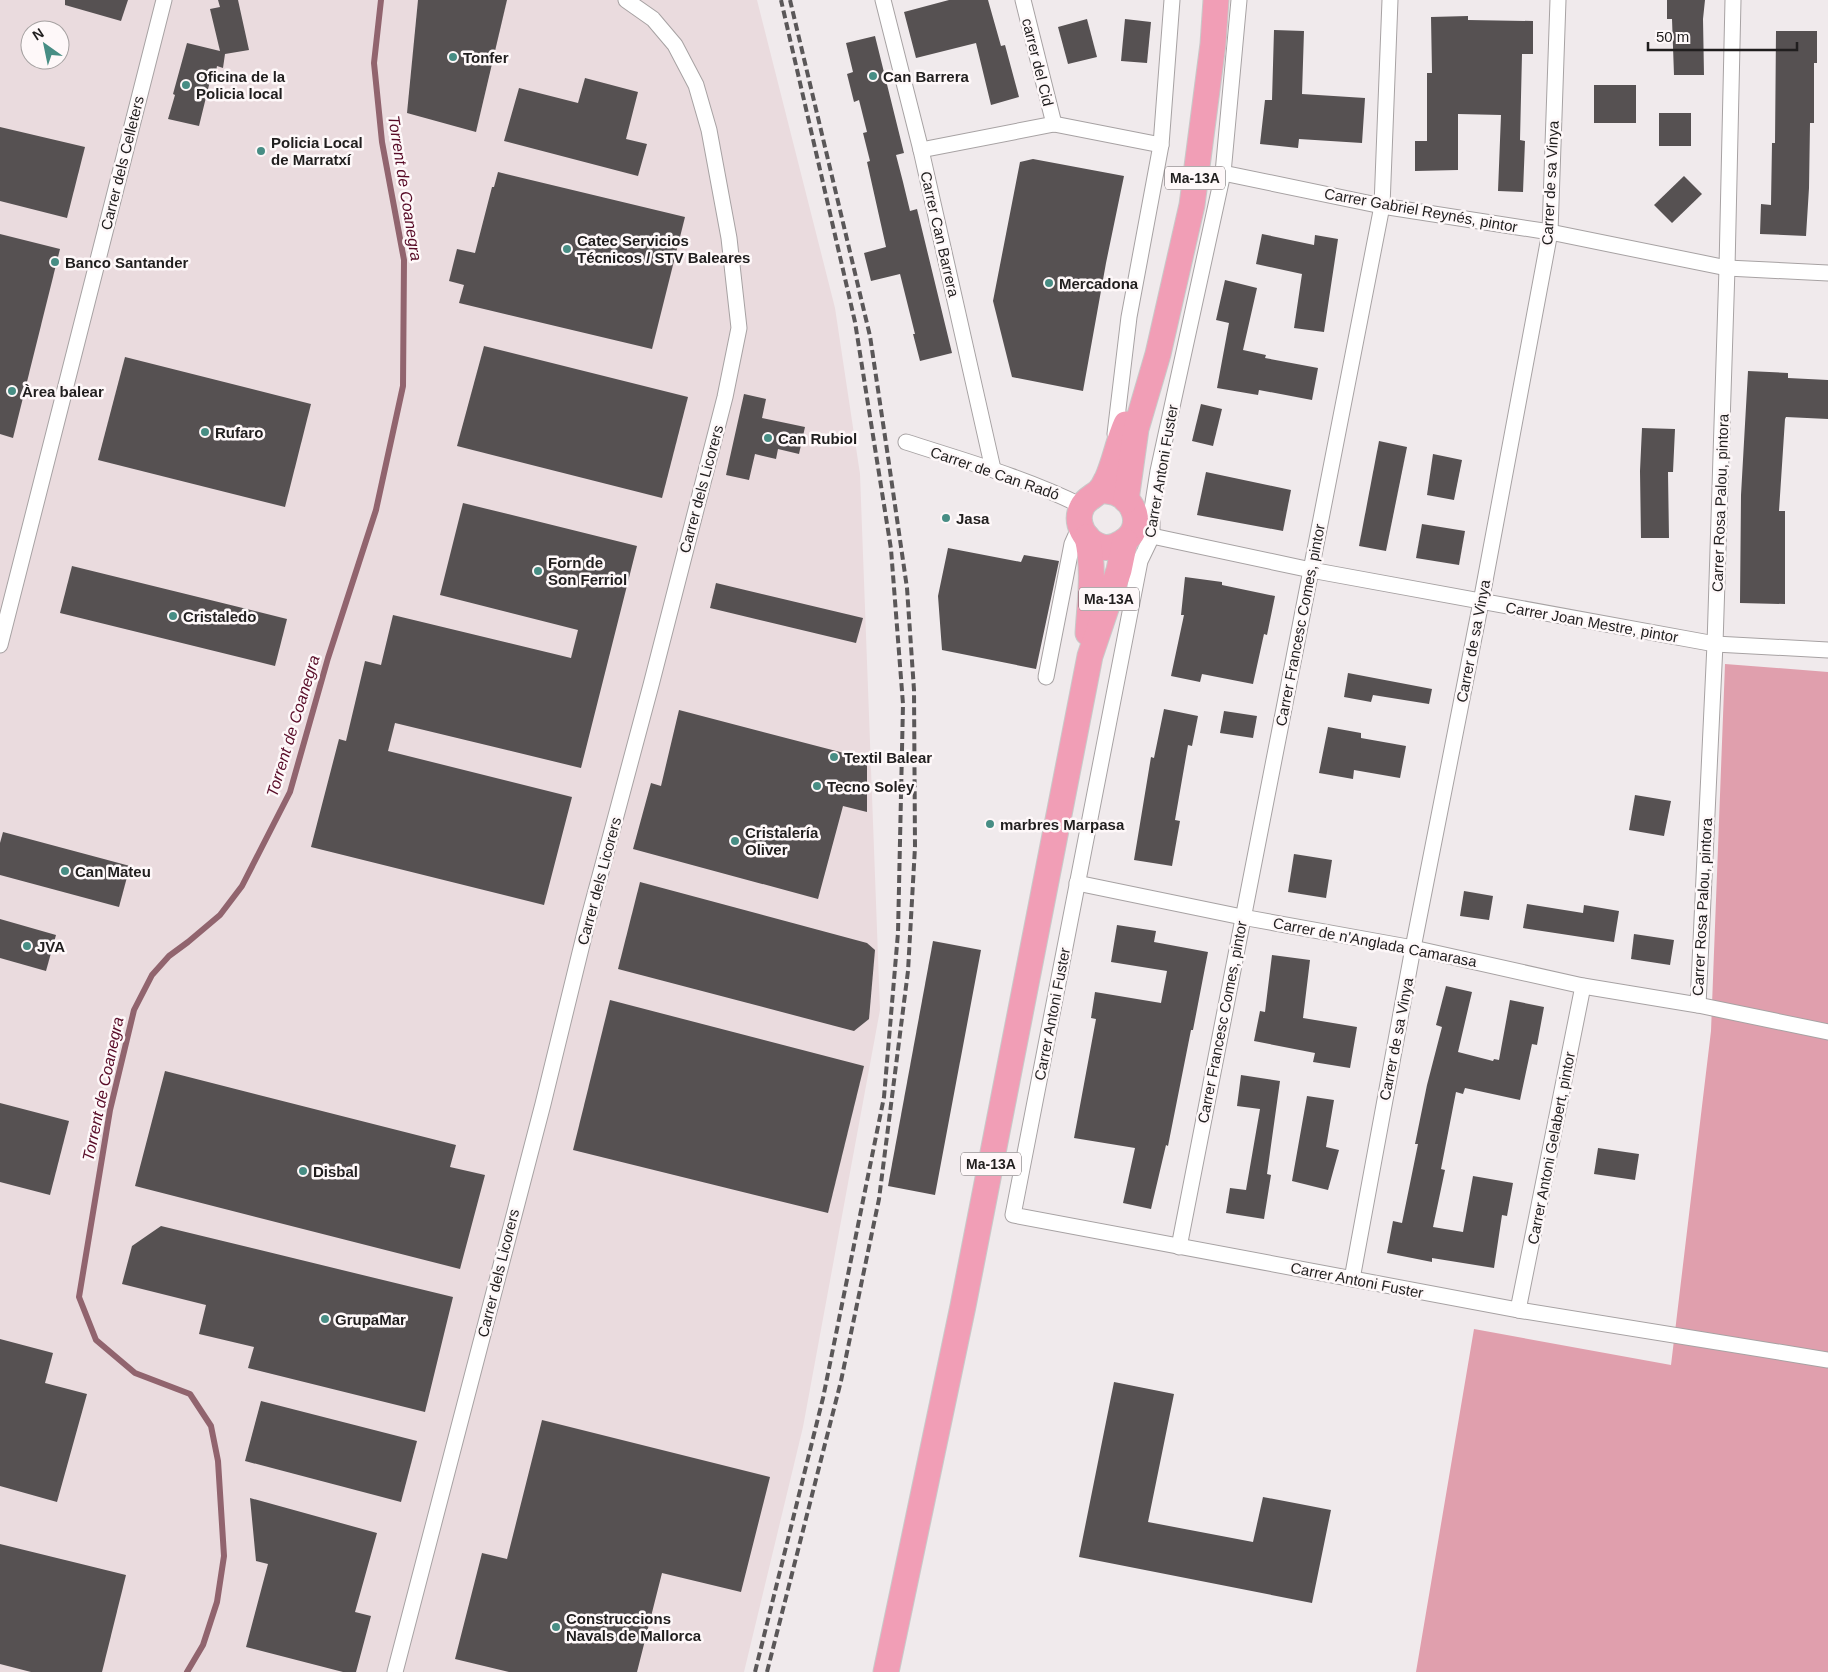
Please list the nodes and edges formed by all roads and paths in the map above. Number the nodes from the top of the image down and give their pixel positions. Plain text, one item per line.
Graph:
1 (164, 0) edge
2 (626, 0) edge
3 (883, 0) edge
4 (1023, 0) edge
5 (1172, 0) edge
6 (1216, 0) edge
7 (1239, 0) edge
8 (1390, 0) edge
9 (1558, 0) edge
10 (1733, 0) edge
11 (1054, 124) junction
12 (1161, 145) junction
13 (922, 150) junction
14 (1222, 173) junction
15 (1382, 206) junction
16 (1550, 232) junction
17 (1727, 268) junction
18 (1828, 272) edge
19 (1158, 354) junction
20 (906, 442) dead end
21 (993, 469) junction
22 (1126, 500) junction
23 (1092, 507) junction
24 (1152, 536) junction
25 (1125, 541) junction
26 (1311, 570) junction
27 (1481, 602) junction
28 (1716, 644) junction
29 (0, 645) edge
30 (1828, 650) edge
31 (1090, 656) junction
32 (1046, 677) dead end
33 (1077, 883) junction
34 (1242, 917) junction
35 (1413, 948) junction
36 (1583, 986) junction
37 (1698, 1005) junction
38 (1828, 1032) edge
39 (1179, 1246) junction
40 (1352, 1279) junction
41 (1518, 1310) junction
42 (1828, 1360) edge
43 (395, 1672) edge
44 (886, 1672) edge

1 - 29 street, Carrer dels Celleters
2 - 43 street, Carrer dels Licorers
3 - 13 street, Carrer Can Barrera
4 - 11 street, carrer del Cid
5 - 12 street
6 - 19 main road, Ma-13A
7 - 14 street, Carrer Antoni Fuster
8 - 15 street, Carrer Francesc Comes, pintor
9 - 16 street, Carrer de sa Vinya
10 - 17 street, Carrer Rosa Palou, pintora
11 - 12 street
11 - 13 street
12 - 23 street
13 - 21 street, Carrer Can Barrera
14 - 15 street, Carrer Gabriel Reynés, pintor
14 - 24 street, Carrer Antoni Fuster
15 - 16 street, Carrer Gabriel Reynés, pintor
15 - 26 street, Carrer Francesc Comes, pintor
16 - 17 street, Carrer Gabriel Reynés, pintor
16 - 27 street, Carrer de sa Vinya
17 - 18 street, Carrer Gabriel Reynés, pintor
17 - 28 street, Carrer Rosa Palou, pintora
19 - 22 main road, Ma-13A
19 - 23 main road, Ma-13A
20 - 21 street, Carrer de Can Radó
21 - 23 street, Carrer de Can Radó
22 - 23 main road
22 - 25 main road, Ma-13A
23 - 25 main road
23 - 31 main road, Ma-13A
23 - 32 street
24 - 26 street, Carrer Joan Mestre, pintor
24 - 33 street, Carrer Antoni Fuster
25 - 31 main road, Ma-13A
26 - 27 street, Carrer Joan Mestre, pintor
26 - 34 street, Carrer Francesc Comes, pintor
27 - 28 street, Carrer Joan Mestre, pintor
27 - 35 street, Carrer de sa Vinya
28 - 30 street, Carrer Joan Mestre, pintor
28 - 37 street, Carrer Rosa Palou, pintora
31 - 44 main road, Ma-13A
33 - 34 street, Carrer de n'Anglada Camarasa
33 - 39 street, Carrer Antoni Fuster
34 - 35 street, Carrer de n'Anglada Camarasa
34 - 39 street, Carrer Francesc Comes, pintor
35 - 36 street, Carrer de n'Anglada Camarasa
35 - 40 street, Carrer de sa Vinya
36 - 37 street, Carrer de n'Anglada Camarasa
36 - 41 street, Carrer Antoni Gelabert, pintor
37 - 38 street, Carrer de n'Anglada Camarasa
39 - 40 street, Carrer Antoni Fuster
40 - 41 street, Carrer Antoni Fuster
41 - 42 street, Carrer Antoni Fuster

